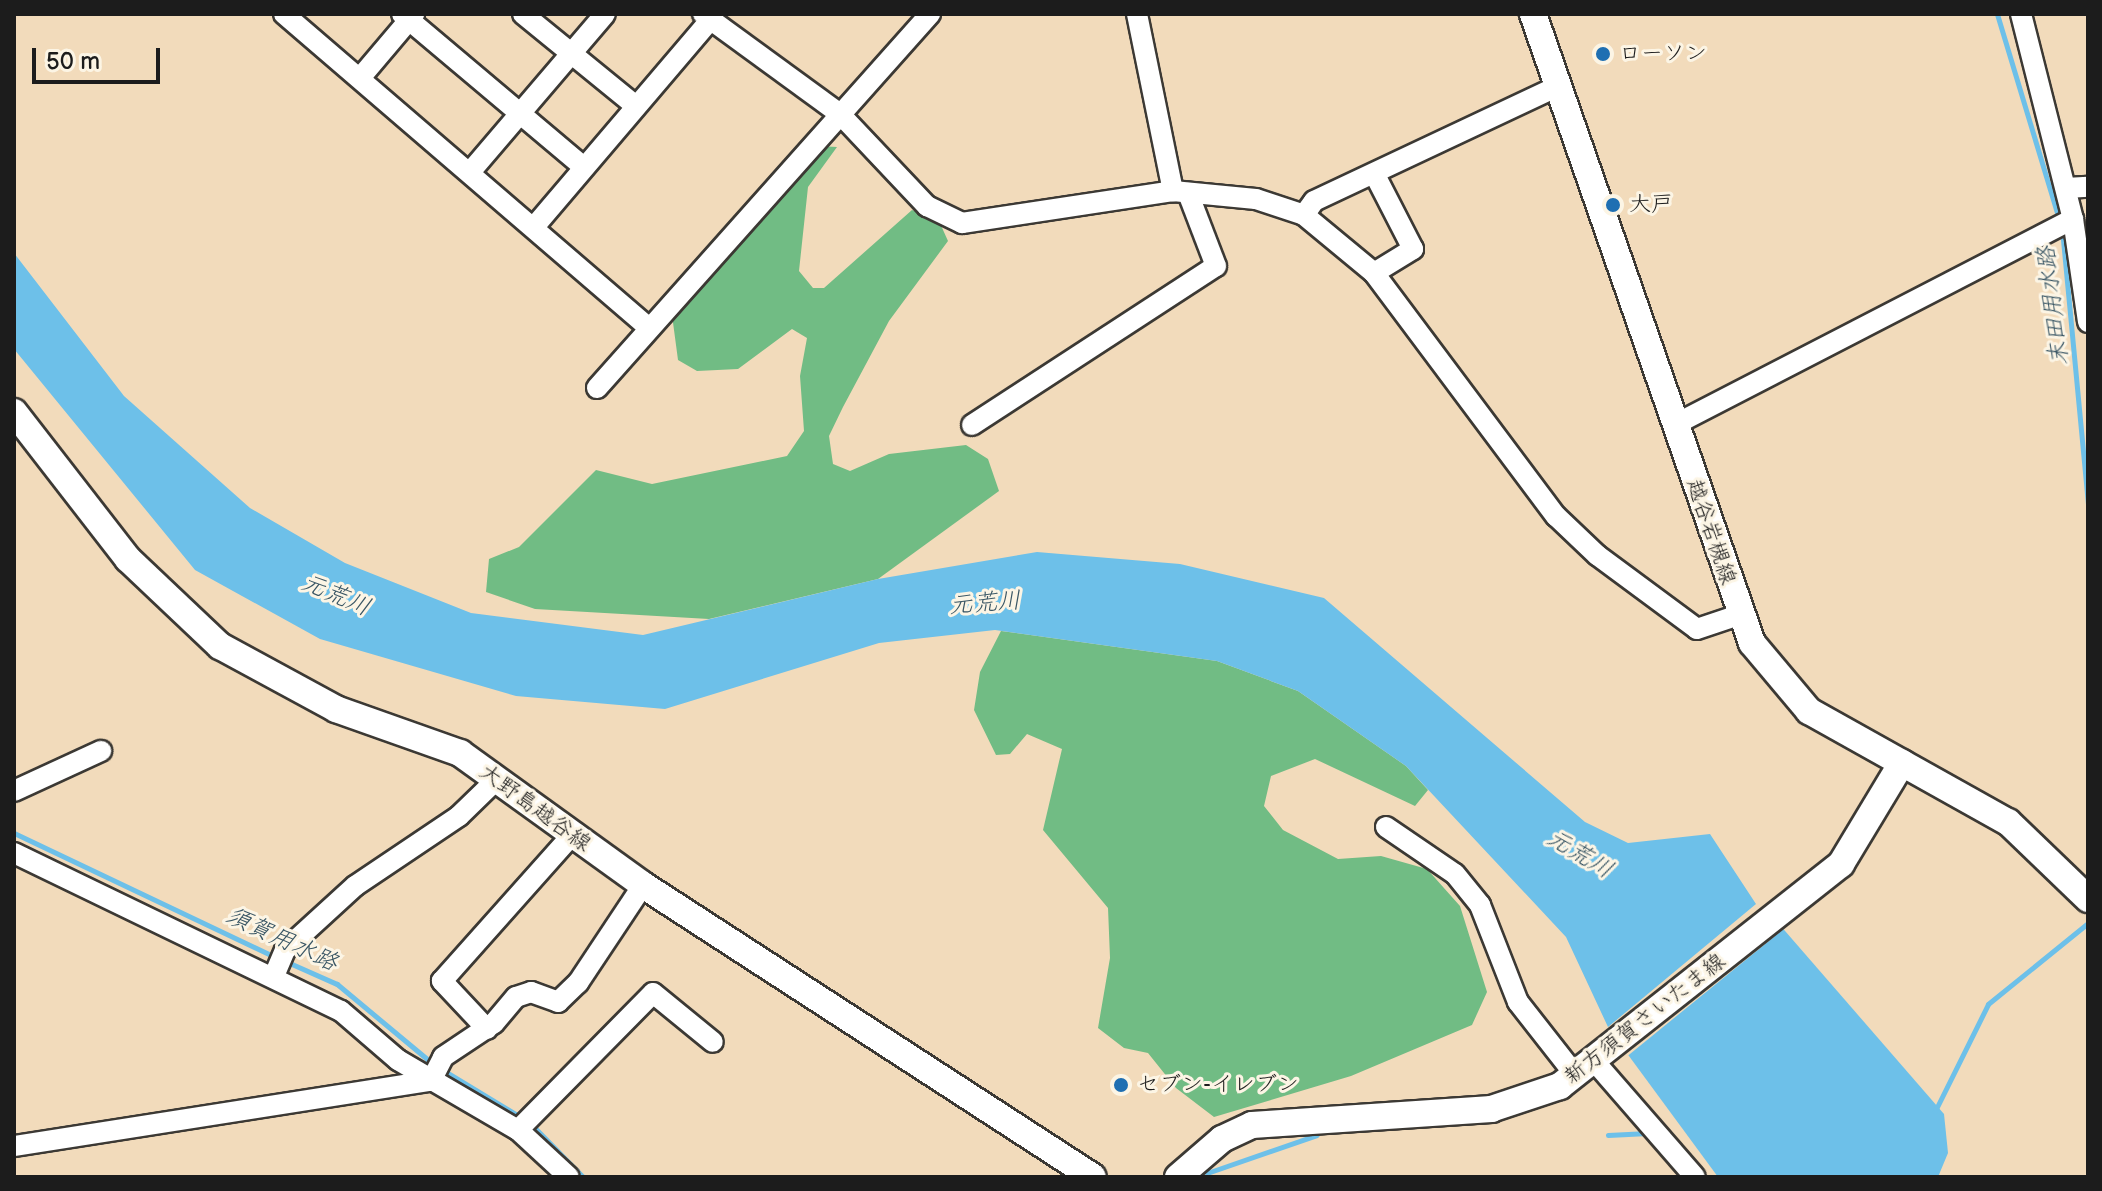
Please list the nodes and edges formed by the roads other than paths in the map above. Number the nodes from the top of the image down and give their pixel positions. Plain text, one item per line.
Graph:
1 (284, 14) edge
2 (523, 14) edge
3 (605, 14) edge
4 (930, 14) edge
5 (1137, 14) edge
6 (1533, 14) edge
7 (2021, 14) edge
8 (409, 16) edge
9 (706, 17) edge
10 (571, 53) junction
11 (360, 78) junction
12 (1558, 86) junction
13 (636, 106) junction
14 (520, 113) junction
15 (840, 114) junction
16 (584, 167) junction
17 (471, 171) junction
18 (1374, 173) junction
19 (2088, 187) edge
20 (2066, 188) junction
21 (1180, 192) junction
22 (1304, 215) junction
23 (2073, 219) junction
24 (534, 227) junction
25 (1374, 273) junction
26 (2088, 322) edge
27 (648, 327) junction
28 (597, 388) dead end
29 (14, 412) edge
30 (972, 425) dead end
31 (1674, 425) junction
32 (1739, 615) junction
33 (101, 751) dead end
34 (1902, 763) junction
35 (497, 779) junction
36 (14, 791) edge
37 (1386, 827) dead end
38 (572, 835) junction
39 (14, 853) edge
40 (643, 885) junction
41 (2088, 899) edge
42 (274, 976) junction
43 (487, 1029) junction
44 (713, 1042) dead end
45 (1592, 1064) junction
46 (436, 1070) junction
47 (524, 1123) junction
48 (14, 1146) edge
49 (569, 1177) edge
50 (1093, 1177) edge
51 (1178, 1177) edge
52 (1695, 1177) edge

1 - 11 street
2 - 10 street
3 - 10 street
4 - 15 street
5 - 21 street
6 - 12 main road, 越谷岩槻線
7 - 20 street
8 - 11 street
8 - 14 street
9 - 13 street
9 - 15 street
10 - 13 street
10 - 14 street
11 - 17 street
12 - 18 street
12 - 31 main road, 越谷岩槻線
13 - 16 street
14 - 16 street
14 - 17 street
15 - 21 street
15 - 27 street
16 - 24 street
17 - 24 street
18 - 22 street
18 - 25 street
19 - 20 street
20 - 23 street
21 - 22 street
21 - 30 street
22 - 25 street
23 - 26 street
23 - 31 street
24 - 27 street
25 - 32 street
27 - 28 street
29 - 35 main road, 大野島越谷線
31 - 32 main road, 越谷岩槻線
32 - 34 main road, 越谷岩槻線
33 - 36 street
34 - 41 main road, 越谷岩槻線
34 - 45 main road, 新方須賀さいたま線
35 - 38 main road, 大野島越谷線
35 - 42 street
37 - 45 street
38 - 40 main road, 大野島越谷線
38 - 43 street
39 - 42 street
40 - 43 street
40 - 50 main road, 大野島越谷線
42 - 46 street
43 - 46 street
44 - 47 street
45 - 51 main road, 新方須賀さいたま線
45 - 52 street
46 - 47 street
46 - 48 street
47 - 49 street

